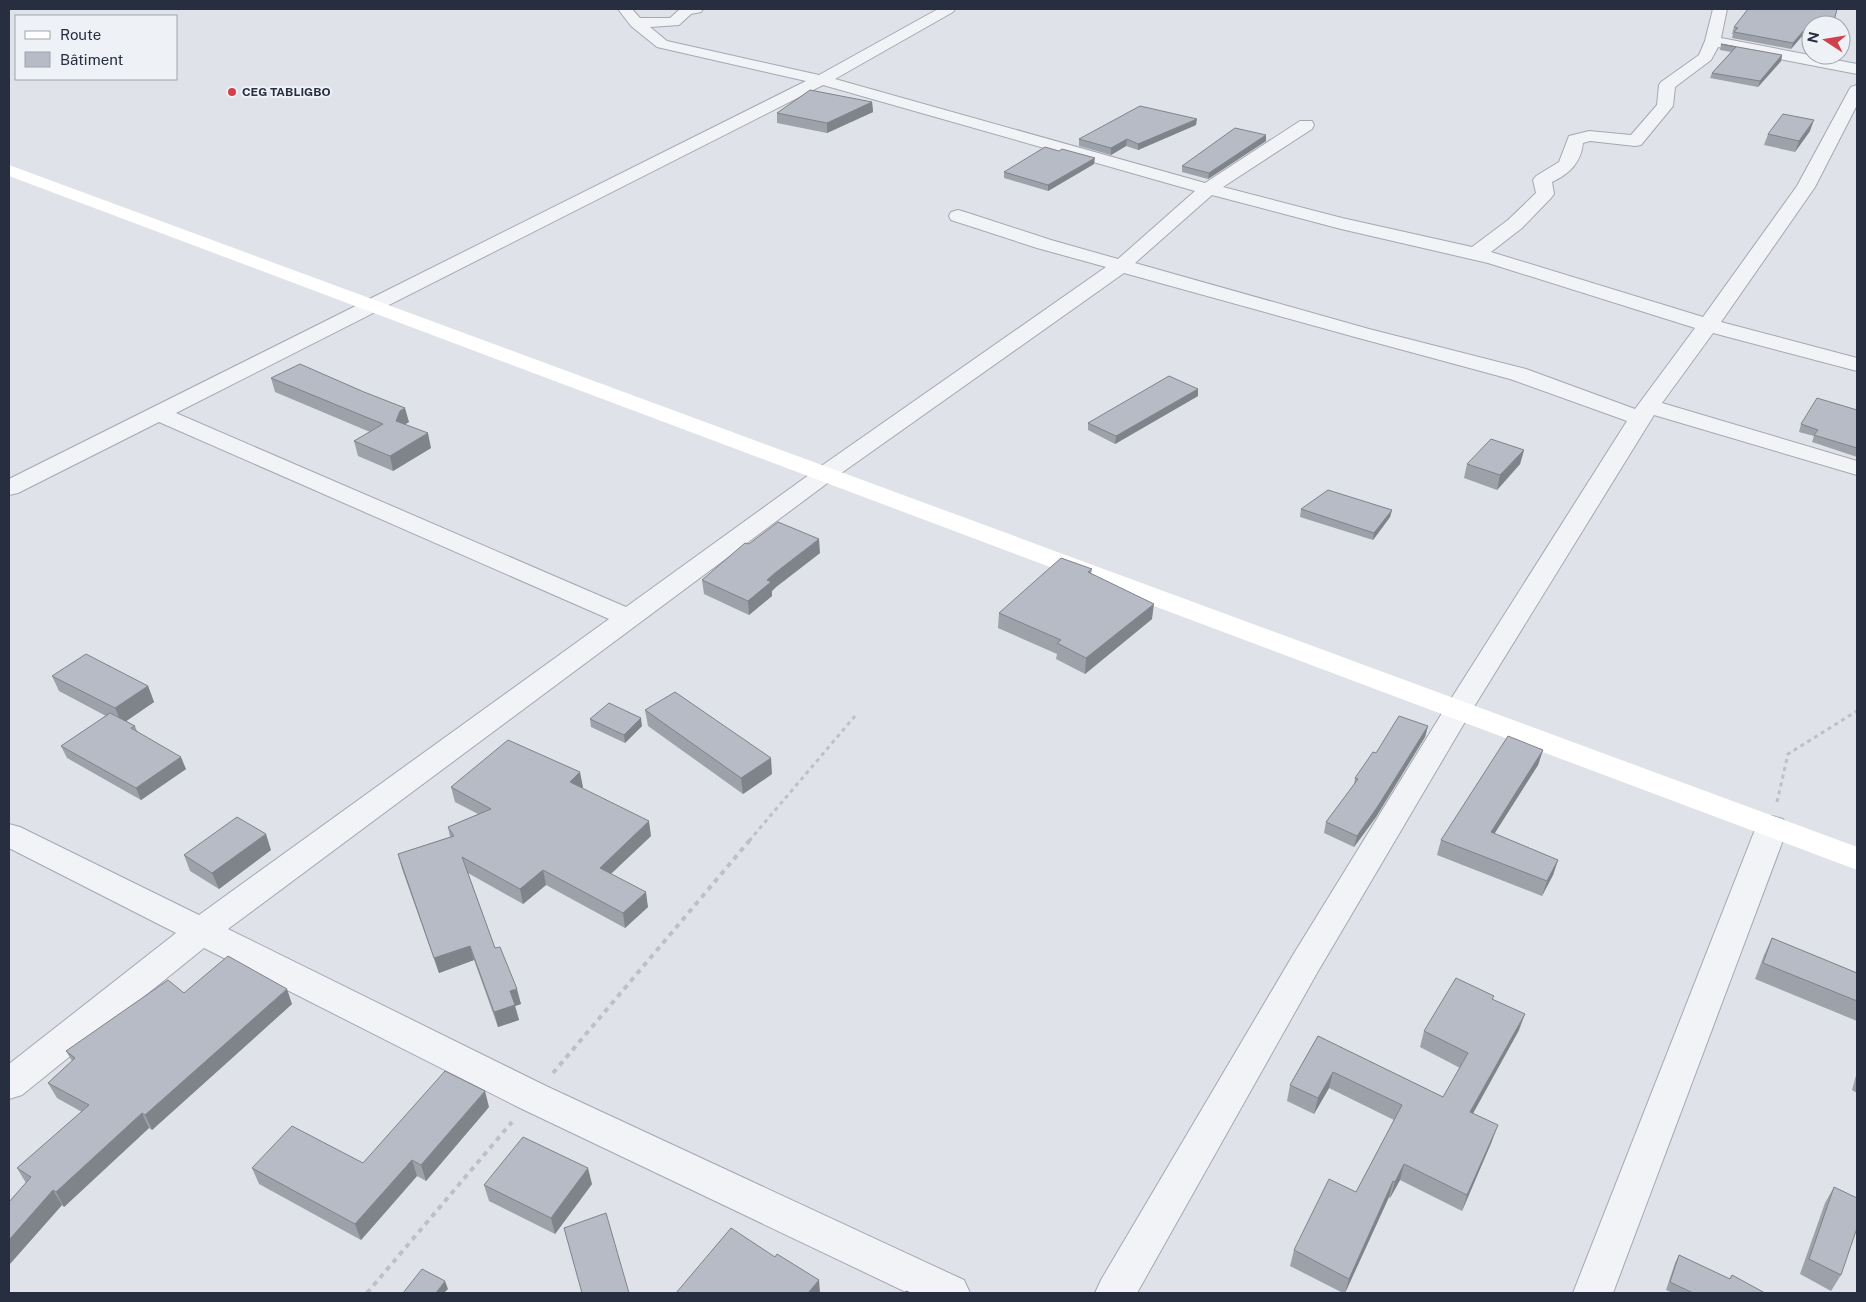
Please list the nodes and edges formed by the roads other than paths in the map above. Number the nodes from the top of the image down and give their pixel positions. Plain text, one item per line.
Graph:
1 (696, 9) edge
2 (948, 9) edge
3 (1720, 9) edge
4 (630, 16) edge
5 (1713, 41) junction
6 (1857, 69) edge
7 (821, 80) junction
8 (1853, 107) edge
9 (1306, 125) dead end
10 (9, 170) edge
11 (1208, 189) junction
12 (958, 216) dead end
13 (1476, 254) junction
14 (1122, 265) junction
15 (372, 305) junction
16 (1708, 325) junction
17 (1857, 365) edge
18 (1644, 412) junction
19 (158, 413) junction
20 (1857, 468) edge
21 (825, 474) junction
22 (9, 488) edge
23 (628, 618) junction
24 (1458, 710) junction
25 (1772, 827) junction
26 (9, 835) edge
27 (1857, 858) edge
28 (202, 931) junction
29 (9, 1084) edge
30 (950, 1293) edge
31 (1115, 1293) edge
32 (1593, 1293) edge

1 - 4 street
2 - 7 street
3 - 5 street
4 - 7 street
5 - 6 street
5 - 13 street
7 - 11 street
7 - 15 street
8 - 16 street
9 - 11 street
10 - 15 street
11 - 13 street
11 - 14 street
12 - 14 street
13 - 16 street
14 - 18 street
14 - 21 street
15 - 19 street
15 - 21 street
16 - 17 street
16 - 18 street
18 - 20 street
18 - 24 street
19 - 22 street
19 - 23 street
21 - 23 street
21 - 24 street
23 - 28 street
24 - 25 street
24 - 31 street
25 - 27 street
25 - 32 street
26 - 28 street
28 - 29 street
28 - 30 street

